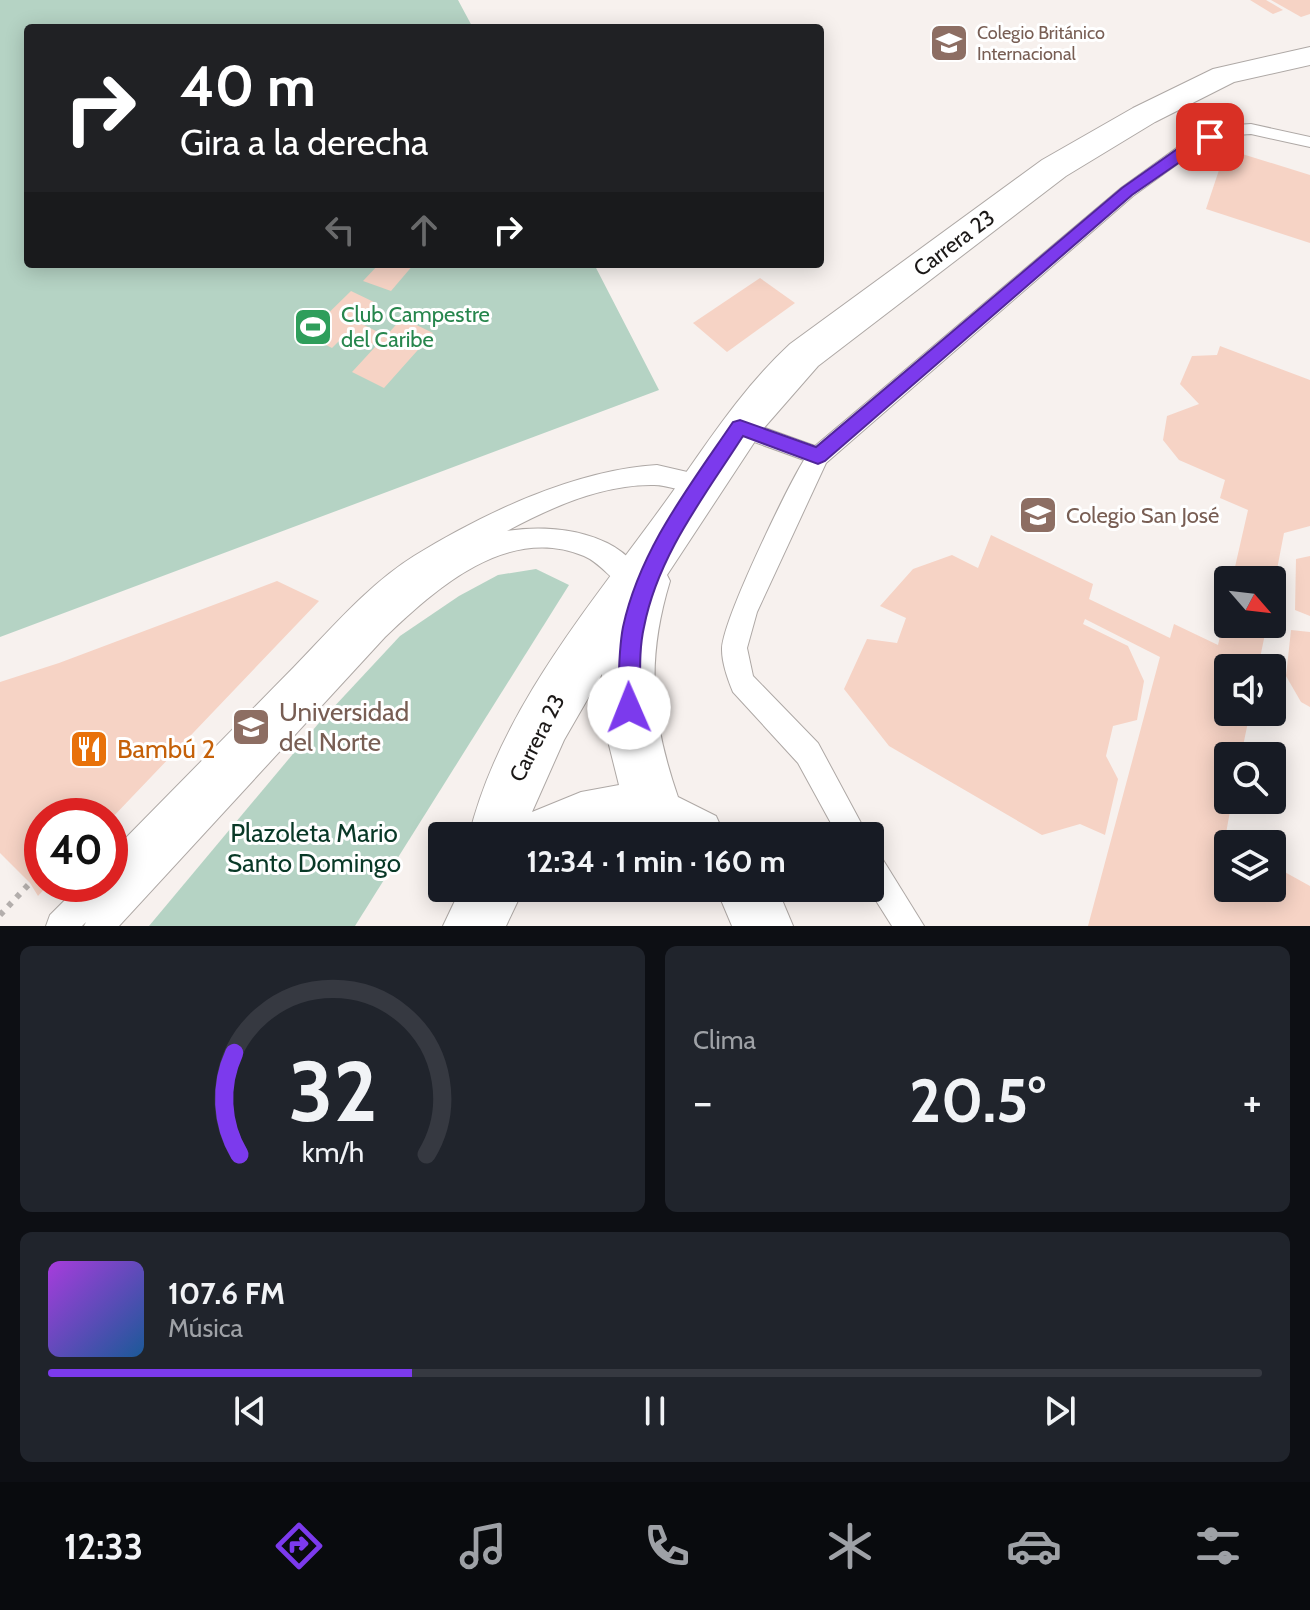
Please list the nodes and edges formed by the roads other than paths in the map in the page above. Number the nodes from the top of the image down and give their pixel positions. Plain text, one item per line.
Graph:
1 (1310, 56) edge
2 (1310, 142) edge
3 (740, 428) junction
4 (818, 456) junction
5 (701, 484) junction
6 (672, 529) junction
7 (633, 581) junction
8 (502, 822) edge
9 (573, 822) edge
10 (661, 822) edge
11 (674, 822) edge
12 (846, 822) edge
13 (128, 856) edge
14 (884, 887) edge
15 (84, 902) edge
16 (752, 902) edge
17 (61, 926) edge
18 (99, 926) edge
19 (763, 926) edge
20 (909, 926) edge

1 - 3 street, Carrera 23
2 - 4 lane
3 - 4 lane
3 - 5 street, Carrera 23
4 - 12 lane
5 - 6 street, Carrera 23
5 - 13 lane
6 - 7 street, Carrera 23
6 - 11 street, Carrera 23
7 - 8 street, Carrera 23
7 - 18 lane
9 - 10 street
14 - 20 lane
15 - 17 lane
16 - 19 street

